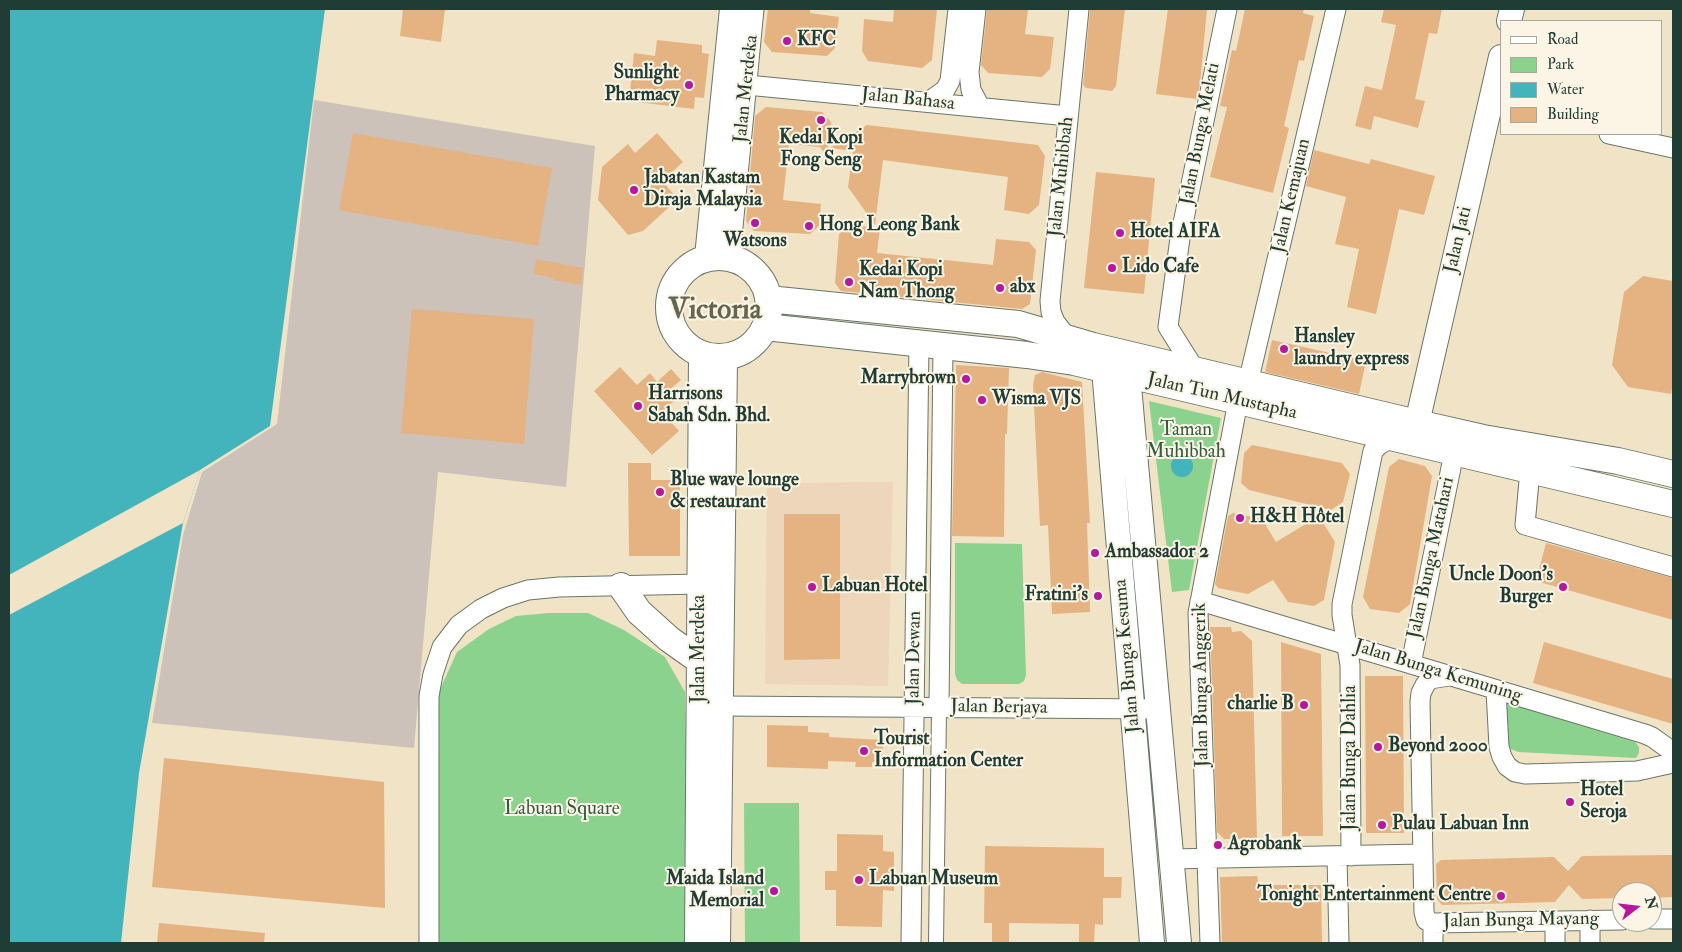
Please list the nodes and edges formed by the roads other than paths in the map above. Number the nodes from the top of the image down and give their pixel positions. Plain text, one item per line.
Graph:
1 (732, 9) edge
2 (754, 9) edge
3 (958, 9) edge
4 (976, 9) edge
5 (1079, 9) edge
6 (1226, 9) edge
7 (1336, 9) edge
8 (1500, 66) edge
9 (747, 85) junction
10 (928, 102) junction
11 (980, 107) junction
12 (1495, 109) edge
13 (1068, 116) junction
14 (1614, 135) edge
15 (1673, 148) edge
16 (719, 258) junction
17 (768, 299) junction
18 (765, 327) junction
19 (1071, 339) junction
20 (931, 345) junction
21 (713, 357) junction
22 (1195, 370) junction
23 (1116, 372) junction
24 (1243, 392) junction
25 (1407, 431) junction
26 (1454, 453) junction
27 (941, 460) junction
28 (918, 461) junction
29 (1530, 470) junction
30 (1673, 474) edge
31 (1673, 504) edge
32 (1673, 567) edge
33 (700, 584) junction
34 (621, 586) junction
35 (1200, 601) junction
36 (1347, 645) junction
37 (700, 661) junction
38 (1411, 664) junction
39 (1449, 676) junction
40 (1496, 690) junction
41 (720, 706) junction
42 (914, 708) junction
43 (938, 708) junction
44 (1158, 709) junction
45 (1132, 710) junction
46 (1673, 752) edge
47 (1673, 764) edge
48 (1423, 854) junction
49 (1344, 856) junction
50 (1207, 858) junction
51 (1171, 859) junction
52 (1590, 920) junction
53 (1612, 920) edge
54 (1555, 921) junction
55 (1433, 923) junction
56 (429, 943) edge
57 (698, 943) edge
58 (718, 943) edge
59 (912, 943) edge
60 (936, 943) edge
61 (1152, 943) edge
62 (1179, 943) edge
63 (1210, 943) edge
64 (1339, 943) edge
65 (1433, 943) edge
66 (1555, 943) edge
67 (1590, 943) edge

1 - 16 main road, Jalan Merdeka
2 - 9 street, Jalan Merdeka
3 - 10 street
4 - 11 street
5 - 13 street, Jalan Muhibbah
6 - 22 street, Jalan Bunga Melati
7 - 24 street, Jalan Kemajuan
8 - 12 street, Jalan Jati
9 - 10 street, Jalan Bahasa
9 - 16 street, Jalan Merdeka
10 - 11 street, Jalan Bahasa
11 - 13 street, Jalan Bahasa
12 - 25 street, Jalan Jati
13 - 19 street, Jalan Muhibbah
14 - 15 street
16 - 17 main road
16 - 21 main road
17 - 18 main road
17 - 19 main road, Jalan Tun Mustapha
18 - 20 main road, Jalan Tun Mustapha
18 - 21 main road
19 - 22 main road, Jalan Tun Mustapha
20 - 23 main road, Jalan Tun Mustapha
20 - 27 street, Jalan Dewan
20 - 28 street, Jalan Dewan
21 - 33 main road, Jalan Merdeka
21 - 41 main road, Jalan Merdeka
22 - 24 main road, Jalan Tun Mustapha
23 - 24 main road, Jalan Tun Mustapha
23 - 44 street, Jalan Bunga Kesuma
23 - 45 street, Jalan Bunga Kesuma
24 - 25 main road, Jalan Tun Mustapha
24 - 35 street, Jalan Bunga Anggerik
25 - 26 main road, Jalan Tun Mustapha
25 - 30 main road, Jalan Tun Mustapha
25 - 36 street, Jalan Bunga Dahlia
26 - 29 main road, Jalan Tun Mustapha
26 - 38 street, Jalan Bunga Matahari
27 - 28 street
27 - 43 street, Jalan Dewan
28 - 42 street, Jalan Dewan
29 - 31 main road, Jalan Tun Mustapha
29 - 32 street
33 - 34 street
33 - 37 main road, Jalan Merdeka
34 - 37 main road
34 - 56 street
35 - 36 street, Jalan Bunga Kemuning
35 - 50 street, Jalan Bunga Anggerik
36 - 38 street, Jalan Bunga Kemuning
36 - 49 street, Jalan Bunga Dahlia
37 - 57 main road, Jalan Merdeka
38 - 39 street, Jalan Bunga Kemuning
39 - 40 street, Jalan Bunga Kemuning
39 - 48 street
40 - 46 street, Jalan Bunga Kemuning
40 - 47 street
41 - 42 street, Jalan Berjaya
41 - 58 main road, Jalan Merdeka
42 - 43 street, Jalan Berjaya
42 - 59 street, Jalan Dewan
43 - 45 street, Jalan Berjaya
43 - 60 street, Jalan Dewan
44 - 45 street, Jalan Berjaya
44 - 51 street, Jalan Bunga Kesuma
45 - 61 street, Jalan Bunga Kesuma
48 - 49 street
48 - 55 street, Jalan Bunga Mayang
49 - 50 street
49 - 64 street, Jalan Bunga Dahlia
50 - 51 street
50 - 63 street, Jalan Bunga Anggerik
51 - 62 street, Jalan Bunga Kesuma
52 - 53 street, Jalan Bunga Mayang
52 - 54 street, Jalan Bunga Mayang
52 - 67 street
54 - 55 street, Jalan Bunga Mayang
54 - 66 street
55 - 65 street

